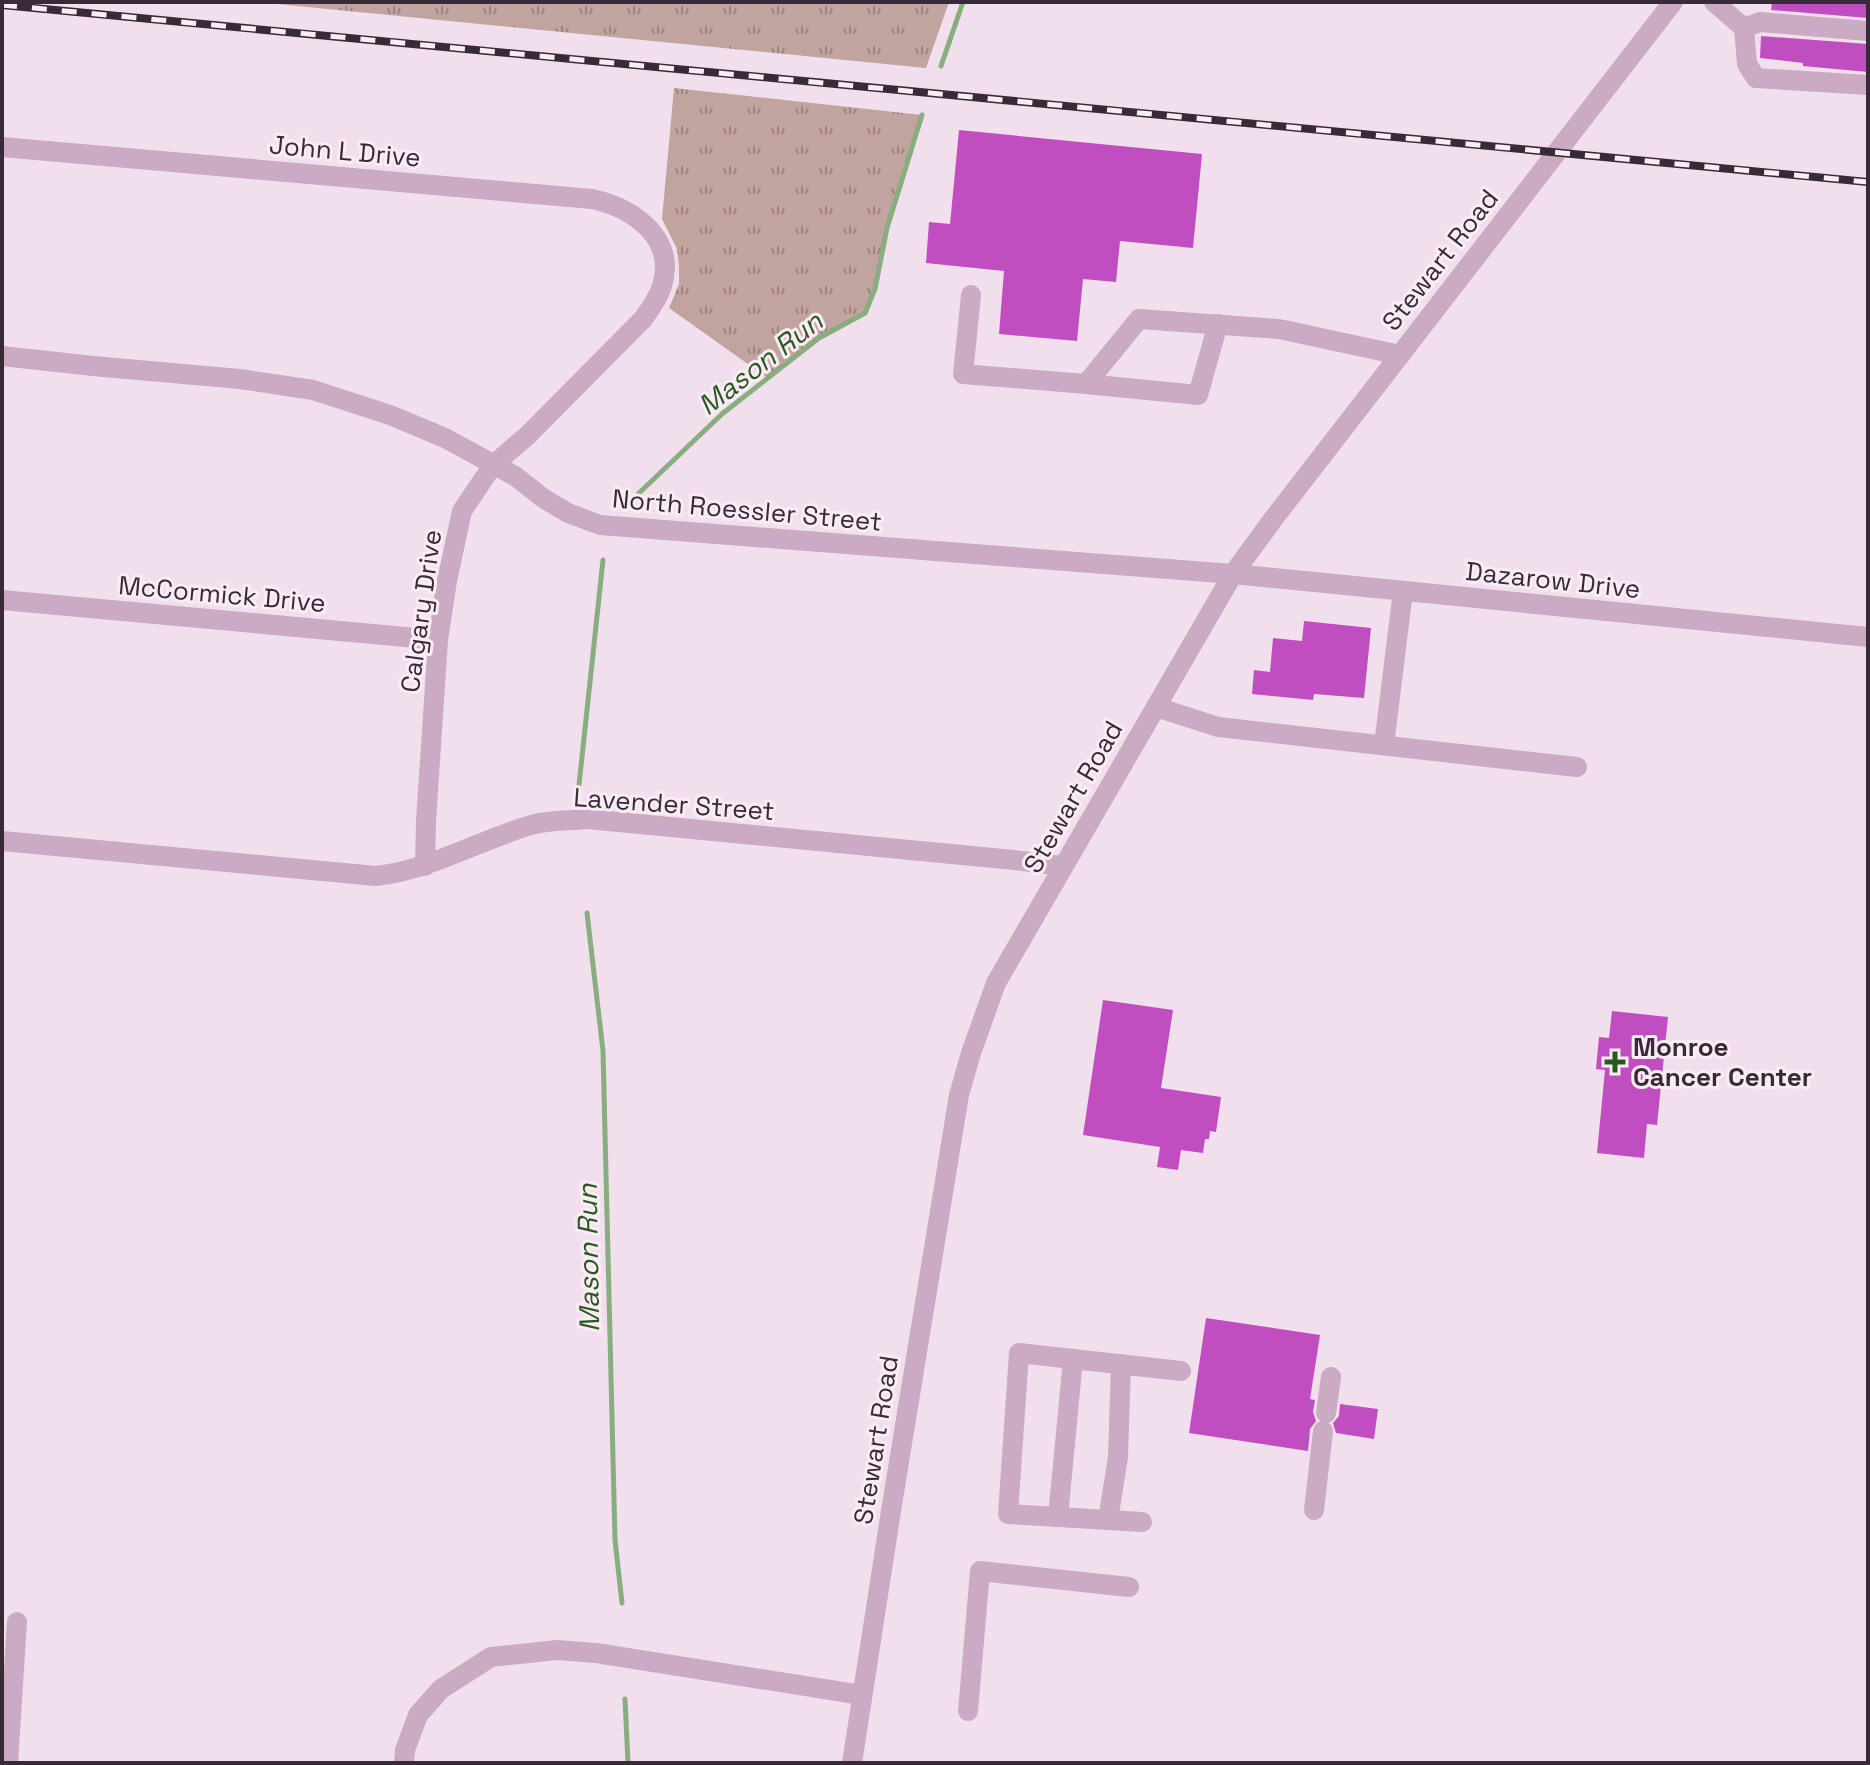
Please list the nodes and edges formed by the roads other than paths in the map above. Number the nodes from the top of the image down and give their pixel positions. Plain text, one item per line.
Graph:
1 (1673, 2) edge
2 (1714, 2) edge
3 (1744, 28) junction
4 (1868, 31) edge
5 (1868, 85) edge
6 (2, 147) edge
7 (663, 250) joint
8 (971, 295) dead end
9 (1218, 324) junction
10 (1400, 355) junction
11 (2, 356) edge
12 (1086, 384) junction
13 (493, 465) junction
14 (1233, 574) junction
15 (1403, 591) junction
16 (2, 600) edge
17 (1868, 637) edge
18 (438, 640) junction
19 (1156, 707) junction
20 (1384, 745) junction
21 (1577, 767) dead end
22 (2, 841) edge
23 (425, 866) junction
24 (1063, 866) junction
25 (1073, 1359) junction
26 (1121, 1364) junction
27 (1181, 1371) dead end
28 (1331, 1377) dead end
29 (1314, 1510) dead end
30 (1058, 1517) junction
31 (1108, 1520) junction
32 (1142, 1522) dead end
33 (1129, 1587) dead end
34 (17, 1622) dead end
35 (862, 1695) junction
36 (968, 1711) dead end
37 (8, 1763) edge
38 (404, 1763) edge
39 (852, 1763) edge

1 - 10 street, Stewart Road
2 - 3 street
3 - 4 street
3 - 5 street
6 - 7 street, John L Drive
7 - 13 street, Calgary Drive
8 - 12 street
9 - 10 street
9 - 12 street
9 - 12 street
10 - 14 street, Stewart Road
11 - 13 street, North Roessler Street
13 - 14 street, North Roessler Street
13 - 18 street, Calgary Drive
14 - 15 street, Dazarow Drive
14 - 19 street, Stewart Road
15 - 17 street, Dazarow Drive
15 - 20 street
16 - 18 street, McCormick Drive
18 - 23 street, Calgary Drive
19 - 20 street
19 - 24 street, Stewart Road
20 - 21 street
22 - 23 street, Lavender Street
23 - 24 street, Lavender Street
24 - 35 street, Stewart Road
25 - 26 street
25 - 30 street
25 - 30 street
26 - 27 street
26 - 31 street
28 - 29 street
30 - 31 street
31 - 32 street
33 - 36 street
34 - 37 street
35 - 38 street
35 - 39 street, Stewart Road

